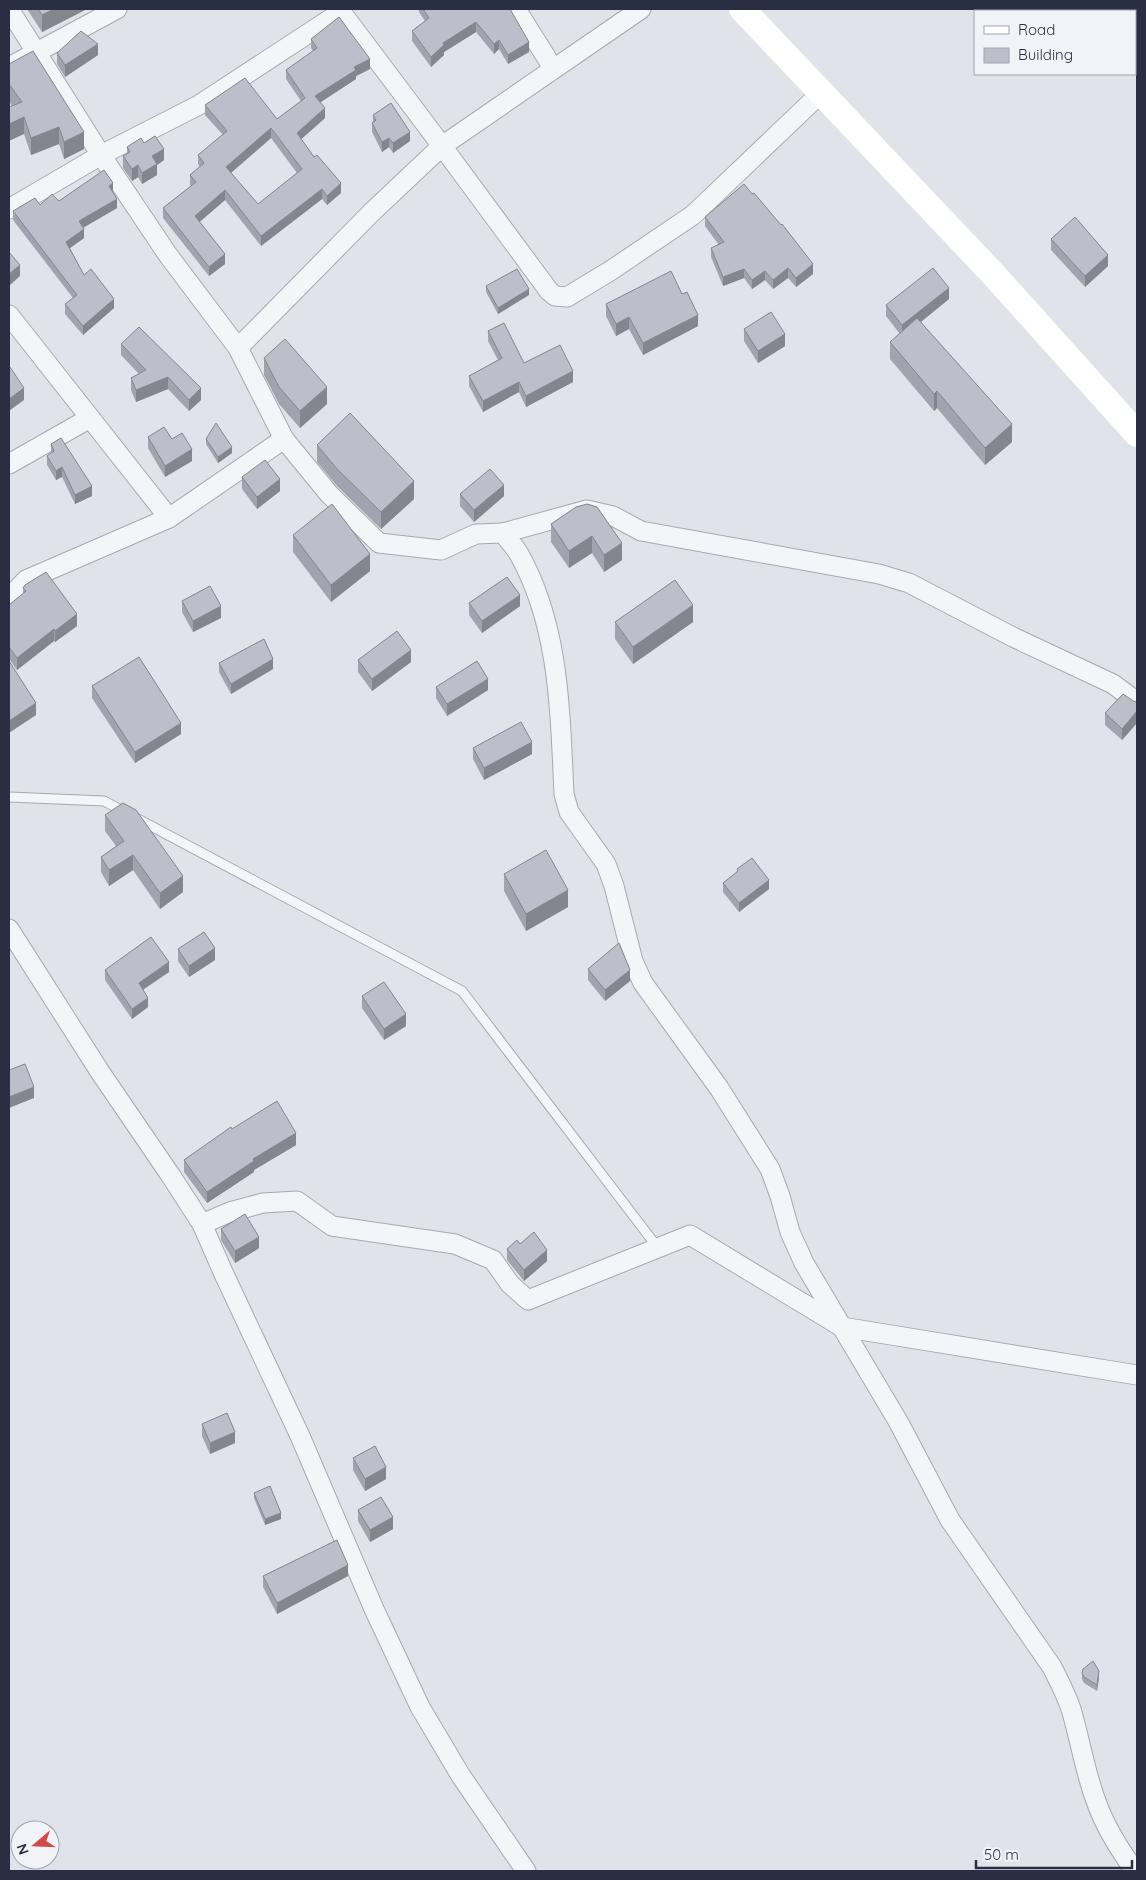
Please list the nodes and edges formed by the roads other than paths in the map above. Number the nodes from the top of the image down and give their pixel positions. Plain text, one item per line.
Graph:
1 (9, 9) edge
2 (117, 9) edge
3 (516, 9) edge
4 (641, 9) edge
5 (742, 9) edge
6 (340, 10) edge
7 (37, 52) junction
8 (9, 67) edge
9 (553, 68) junction
10 (822, 92) junction
11 (442, 146) junction
12 (101, 155) junction
13 (9, 209) edge
14 (9, 315) edge
15 (238, 348) junction
16 (90, 418) junction
17 (1137, 434) edge
18 (284, 439) junction
19 (9, 464) edge
20 (169, 518) junction
21 (503, 533) junction
22 (9, 598) edge
23 (1137, 702) edge
24 (9, 797) edge
25 (9, 929) edge
26 (202, 1224) junction
27 (658, 1248) junction
28 (842, 1327) junction
29 (1137, 1375) edge
30 (526, 1871) edge
31 (1135, 1871) edge

1 - 7 street
2 - 7 street
3 - 9 street
4 - 9 street
5 - 10 street
6 - 11 street
6 - 12 street
7 - 8 street
7 - 12 street
9 - 11 street
10 - 11 street
10 - 17 street
11 - 15 street
12 - 13 street
12 - 15 street
14 - 16 street
15 - 18 street
16 - 19 street
16 - 20 street
18 - 20 street
18 - 21 street
20 - 22 street
21 - 23 street
21 - 28 street
24 - 27 lane
25 - 26 street
26 - 27 street
26 - 30 street
27 - 28 street
28 - 29 street
28 - 31 street

